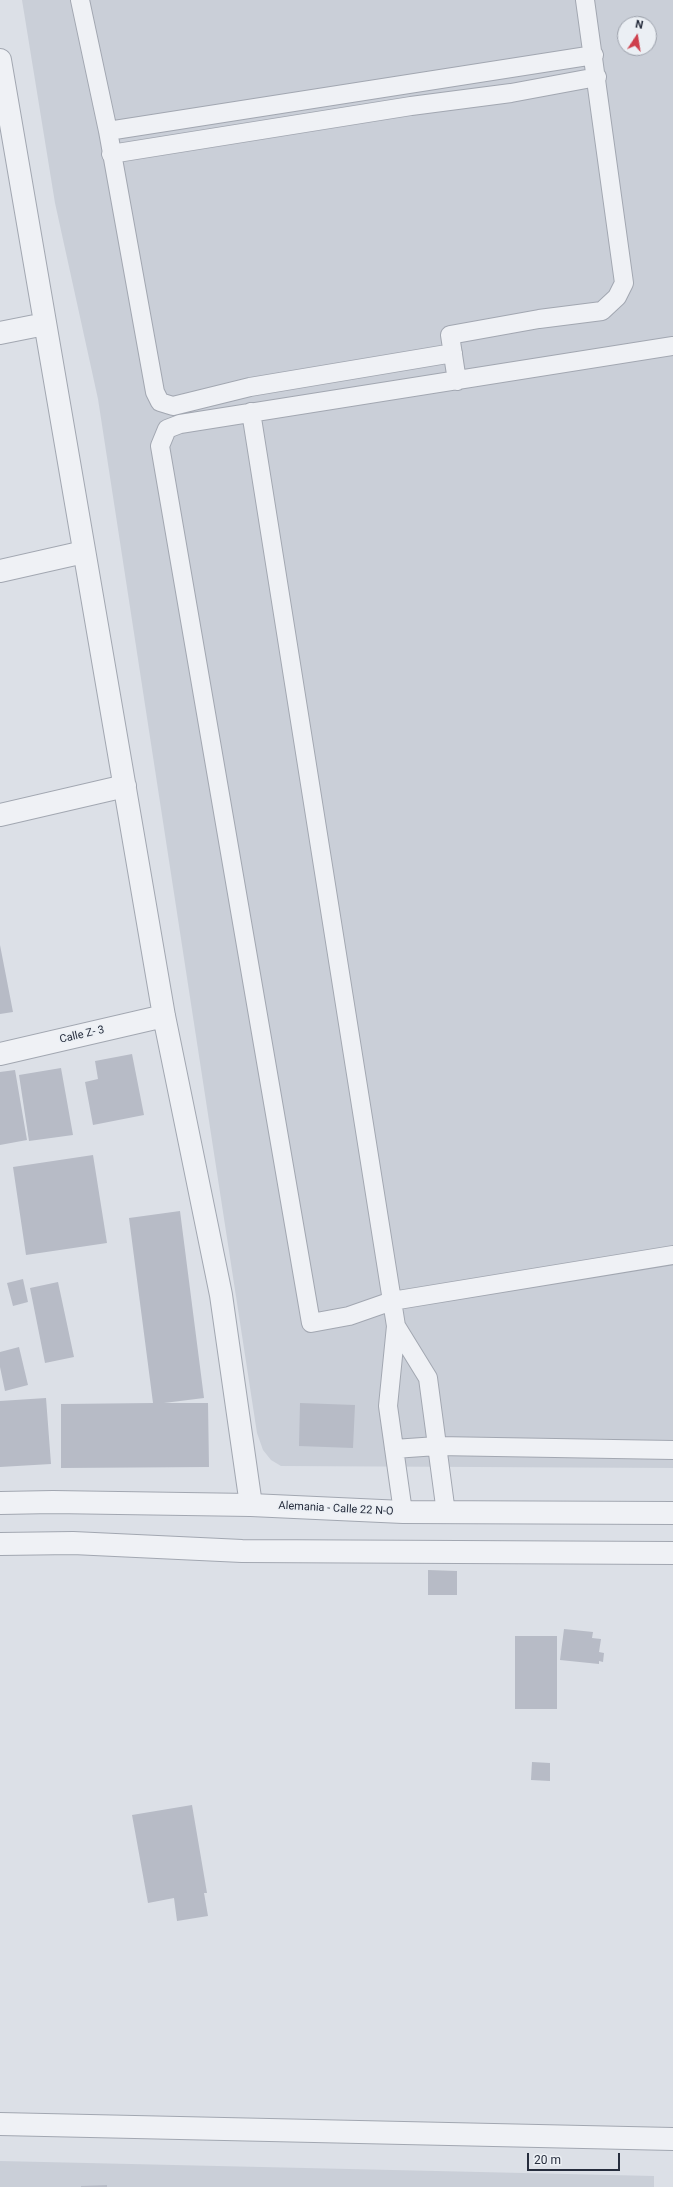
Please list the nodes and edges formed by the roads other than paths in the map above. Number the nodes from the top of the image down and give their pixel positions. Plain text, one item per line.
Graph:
1 (80, 0) edge
2 (585, 0) edge
3 (594, 55) junction
4 (0, 60) edge
5 (597, 78) junction
6 (3, 100) edge
7 (108, 131) junction
8 (111, 154) junction
9 (45, 324) junction
10 (0, 334) edge
11 (673, 346) edge
12 (453, 353) junction
13 (457, 381) junction
14 (251, 412) junction
15 (84, 552) junction
16 (0, 571) edge
17 (124, 786) junction
18 (0, 815) edge
19 (164, 1016) junction
20 (0, 1054) edge
21 (673, 1256) edge
22 (392, 1301) junction
23 (396, 1326) junction
24 (437, 1446) junction
25 (394, 1448) junction
26 (673, 1450) edge
27 (0, 1503) edge
28 (251, 1505) junction
29 (404, 1512) junction
30 (446, 1513) junction
31 (673, 1513) edge
32 (0, 1544) edge
33 (673, 1553) edge
34 (0, 2124) edge
35 (673, 2139) edge

1 - 7 lane
2 - 3 lane
3 - 5 lane
3 - 7 lane
4 - 6 street
5 - 8 lane
5 - 12 lane
6 - 9 street
7 - 8 lane
8 - 12 lane
9 - 10 street
9 - 15 street
11 - 13 lane
12 - 13 lane
13 - 14 lane
14 - 22 lane
14 - 22 lane
15 - 16 street
15 - 17 street
17 - 18 street
17 - 19 street
19 - 20 street, Calle Z- 3
19 - 28 street
21 - 22 lane
22 - 23 lane
23 - 24 lane
23 - 25 lane
24 - 25 lane
24 - 26 lane
24 - 30 lane
25 - 29 lane
27 - 28 street, Alemania - Calle 22 N-O
28 - 29 street, Alemania - Calle 22 N-O
29 - 30 street, Alemania - Calle 22 N-O
30 - 31 street, Alemania - Calle 22 N-O
32 - 33 street
34 - 35 street

